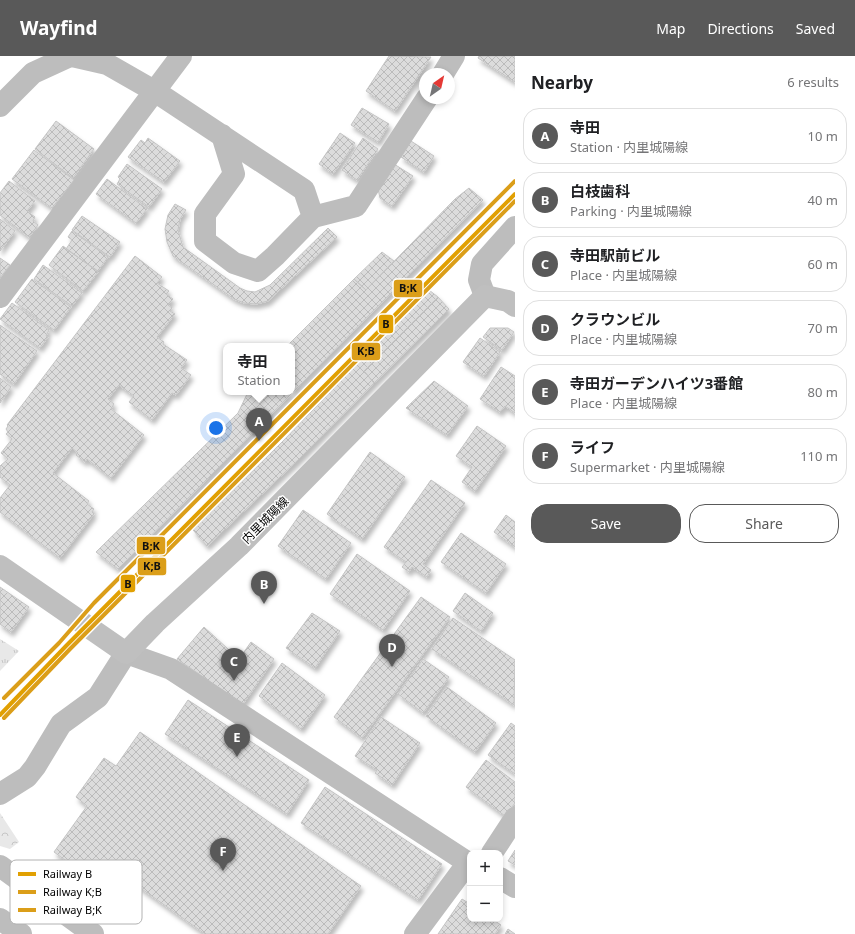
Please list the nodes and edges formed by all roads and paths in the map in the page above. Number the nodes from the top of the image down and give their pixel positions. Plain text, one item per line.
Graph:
1 (71, 56) edge
2 (182, 56) edge
3 (454, 56) edge
4 (447, 68) edge
5 (156, 92) junction
6 (423, 104) edge
7 (0, 106) edge
8 (222, 135) junction
9 (313, 217) junction
10 (515, 227) edge
11 (485, 296) junction
12 (0, 297) edge
13 (515, 306) edge
14 (0, 566) edge
15 (126, 653) junction
16 (0, 794) edge
17 (515, 818) edge
18 (494, 850) edge
19 (467, 863) edge
20 (0, 866) edge
21 (467, 867) edge
22 (10, 873) edge
23 (503, 880) edge
24 (515, 887) edge
25 (0, 919) edge
26 (79, 924) edge
27 (21, 934) edge
28 (93, 934) edge
29 (415, 934) edge

1 - 5 street
1 - 7 street
2 - 5 street
3 - 4 street
5 - 8 street
5 - 12 street
6 - 9 street
8 - 9 street
8 - 9 street
10 - 11 street
11 - 13 main road
11 - 15 main road, 内里城陽線
14 - 15 main road
15 - 16 street
15 - 19 street
17 - 18 street
20 - 22 street
21 - 29 street
23 - 24 street
25 - 27 street
26 - 28 street

